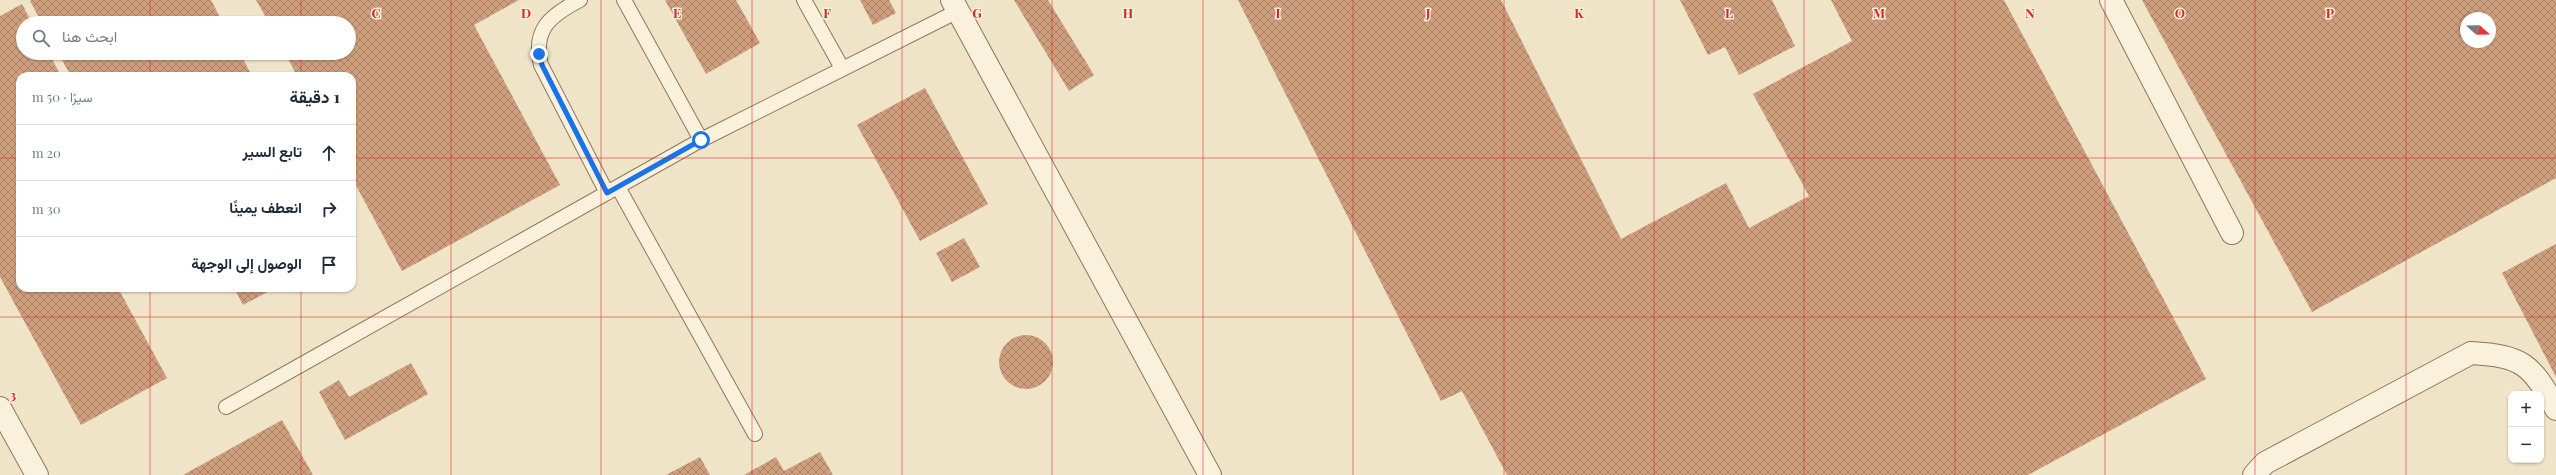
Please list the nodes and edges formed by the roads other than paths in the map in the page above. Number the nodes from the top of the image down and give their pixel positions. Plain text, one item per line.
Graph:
1 (580, 0) edge
2 (624, 0) edge
3 (804, 0) edge
4 (2111, 0) edge
5 (955, 6) edge
6 (842, 68) junction
7 (701, 140) junction
8 (612, 190) junction
9 (2232, 233) dead end
10 (226, 407) dead end
11 (0, 408) edge
12 (2556, 409) edge
13 (755, 434) dead end
14 (36, 475) edge
15 (1210, 475) edge
16 (2254, 475) edge

1 - 8 lane
2 - 7 lane
3 - 6 lane
4 - 9 street
5 - 6 lane
5 - 15 street
6 - 7 lane
7 - 8 lane
8 - 10 lane
8 - 13 lane
11 - 14 street
12 - 16 street

